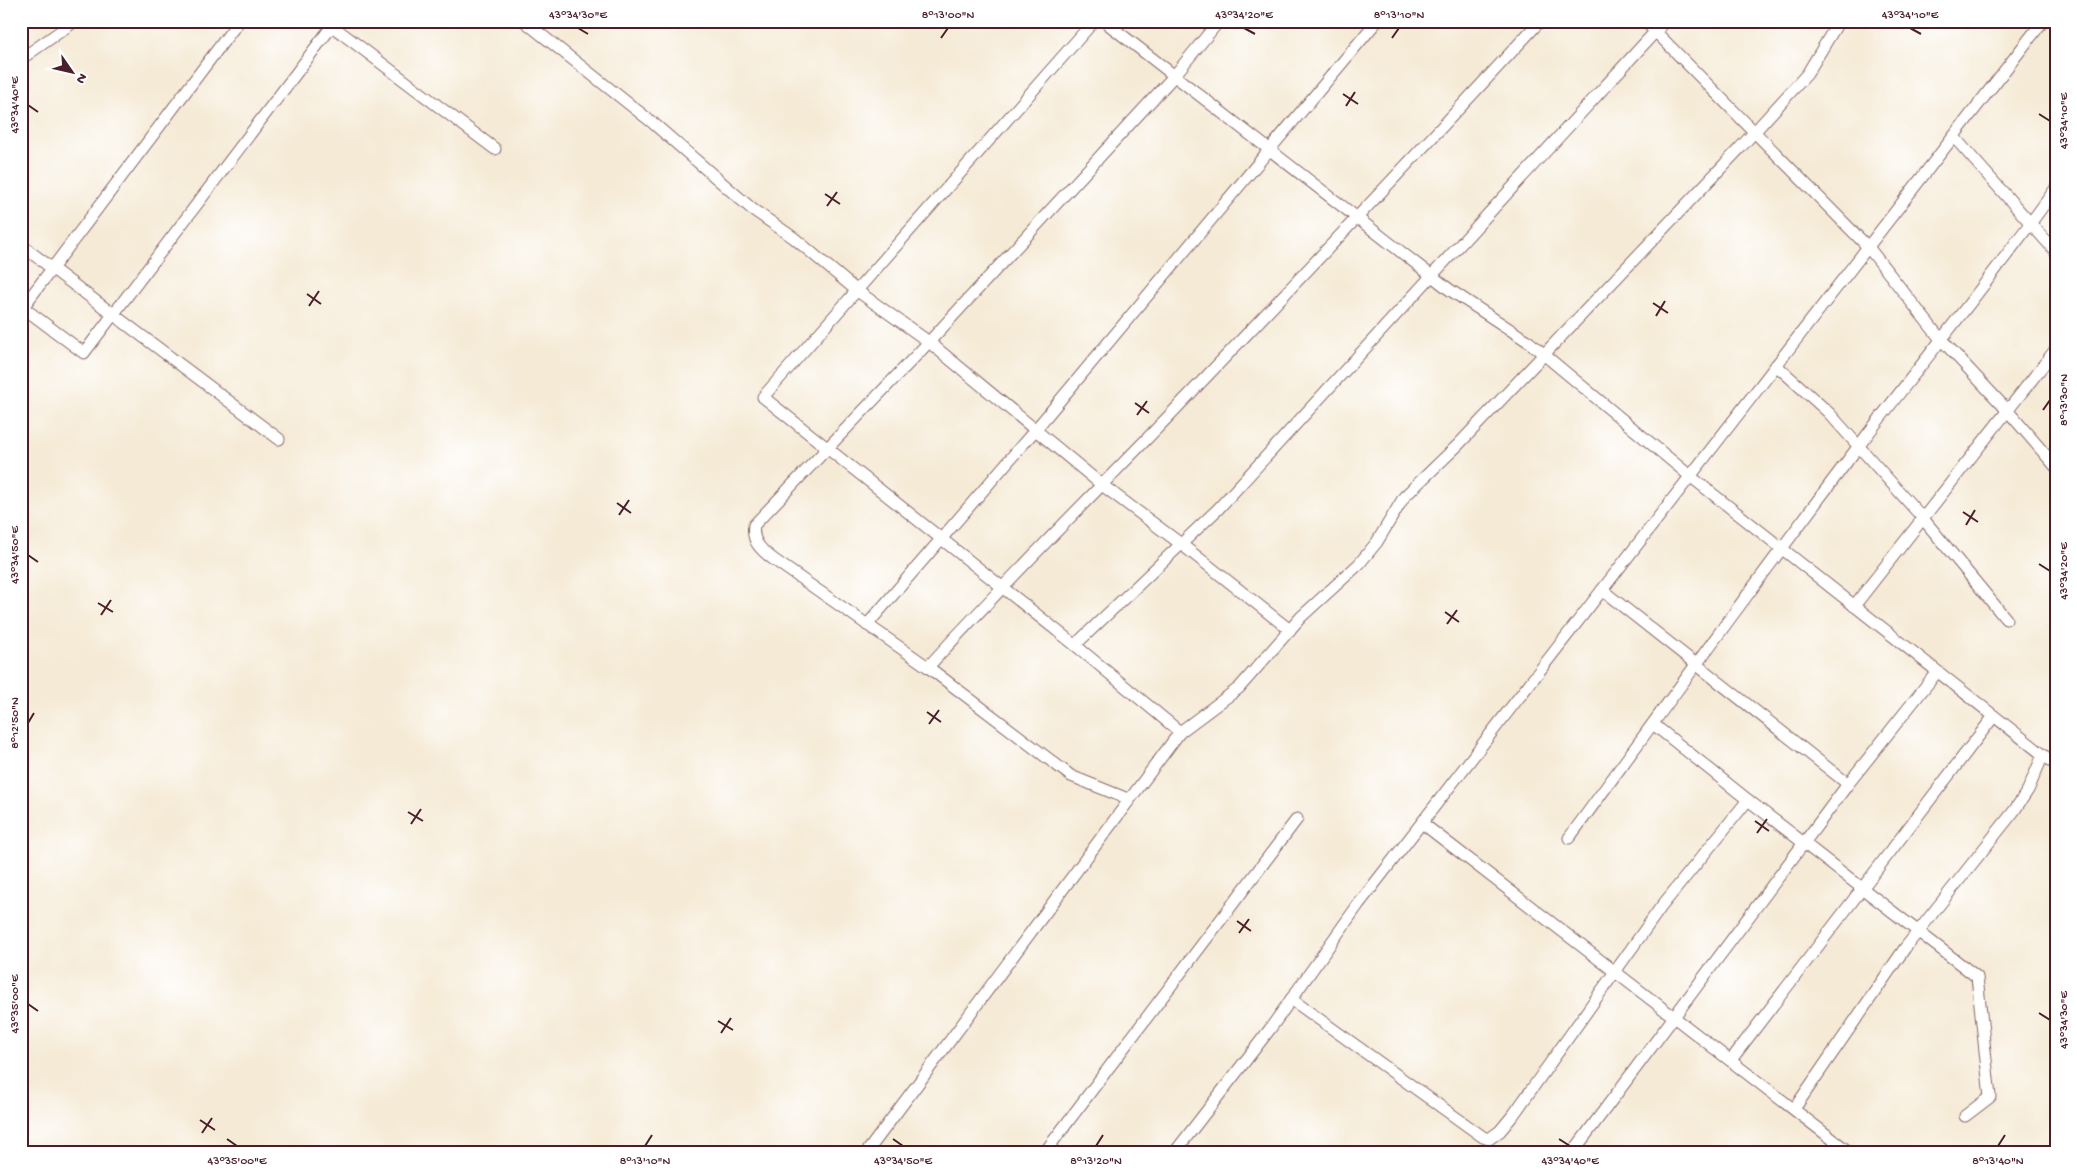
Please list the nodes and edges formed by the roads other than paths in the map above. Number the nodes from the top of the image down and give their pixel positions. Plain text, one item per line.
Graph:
1 (75, 21) edge
2 (239, 21) edge
3 (524, 21) edge
4 (1094, 21) edge
5 (1104, 21) edge
6 (1220, 21) edge
7 (1377, 21) edge
8 (1540, 21) edge
9 (1644, 21) edge
10 (1665, 21) edge
11 (1839, 21) edge
12 (2043, 21) edge
13 (329, 24) edge
14 (1655, 32) junction
15 (21, 59) edge
16 (1174, 76) junction
17 (1754, 132) junction
18 (1954, 137) junction
19 (495, 149) dead end
20 (1269, 150) junction
21 (2056, 188) edge
22 (1358, 219) junction
23 (2030, 224) junction
24 (21, 246) edge
25 (1868, 248) junction
26 (2056, 252) edge
27 (52, 269) junction
28 (1431, 275) junction
29 (856, 290) junction
30 (22, 306) edge
31 (112, 315) junction
32 (1940, 339) junction
33 (929, 342) junction
34 (2056, 349) edge
35 (1543, 355) junction
36 (1776, 365) junction
37 (2007, 411) junction
38 (1036, 430) junction
39 (279, 438) dead end
40 (1858, 446) junction
41 (828, 448) junction
42 (2056, 467) edge
43 (1690, 476) junction
44 (1102, 485) junction
45 (1923, 519) junction
46 (942, 539) junction
47 (1181, 544) junction
48 (1781, 548) junction
49 (1001, 586) junction
50 (1602, 590) junction
51 (1854, 606) junction
52 (2006, 618) dead end
53 (867, 625) junction
54 (1290, 630) junction
55 (1075, 645) junction
56 (1696, 665) junction
57 (928, 668) junction
58 (1937, 672) junction
59 (1994, 716) junction
60 (1653, 724) junction
61 (1180, 732) junction
62 (2043, 755) junction
63 (2056, 765) edge
64 (1848, 784) junction
65 (1128, 799) junction
66 (1748, 800) junction
67 (1296, 819) dead end
68 (1422, 824) junction
69 (1569, 838) dead end
70 (1803, 844) junction
71 (1862, 888) junction
72 (1918, 931) junction
73 (1616, 972) junction
74 (1291, 999) junction
75 (1674, 1017) junction
76 (1731, 1060) junction
77 (1794, 1109) junction
78 (1966, 1116) dead end
79 (867, 1152) edge
80 (1045, 1152) edge
81 (1175, 1152) edge
82 (1573, 1152) edge
83 (1849, 1152) edge

1 - 15 street
2 - 27 street
3 - 29 street
4 - 29 street
5 - 16 street
6 - 16 street
7 - 20 street
8 - 22 street
9 - 14 street
10 - 14 street
11 - 17 street
12 - 18 street
13 - 19 street
13 - 31 street
14 - 17 street
14 - 28 street
16 - 20 street
16 - 33 street
17 - 25 street
17 - 35 street
18 - 23 street
18 - 25 street
20 - 22 street
20 - 38 street
21 - 23 street
22 - 28 street
22 - 44 street
23 - 26 street
23 - 32 street
24 - 27 street
25 - 32 street
25 - 36 street
27 - 30 street
27 - 31 street
28 - 35 street
28 - 47 street
29 - 33 street
29 - 41 street
30 - 31 street
31 - 39 street
32 - 37 street
32 - 40 street
33 - 38 street
33 - 41 street
34 - 37 street
35 - 43 street
35 - 54 street
36 - 40 street
36 - 43 street
37 - 42 street
37 - 45 street
38 - 44 street
38 - 46 street
40 - 45 street
40 - 48 street
41 - 46 street
41 - 53 street
43 - 48 street
43 - 50 street
44 - 47 street
44 - 49 street
45 - 51 street
45 - 52 street
46 - 49 street
46 - 53 street
47 - 54 street
47 - 55 street
48 - 51 street
48 - 56 street
49 - 55 street
49 - 57 street
50 - 56 street
50 - 68 street
51 - 58 street
53 - 57 street
54 - 61 street
55 - 61 street
56 - 60 street
56 - 64 street
57 - 65 street
58 - 59 street
58 - 64 street
59 - 62 street
59 - 71 street
60 - 66 street
60 - 69 street
61 - 65 street
62 - 63 street
62 - 72 street
64 - 70 street
65 - 79 street
66 - 70 street
66 - 73 street
67 - 80 street
68 - 73 street
68 - 74 street
70 - 71 street
70 - 75 street
71 - 72 street
71 - 76 street
72 - 77 street
72 - 78 street
73 - 74 street
73 - 75 street
74 - 81 street
75 - 76 street
75 - 82 street
76 - 77 street
77 - 83 street

